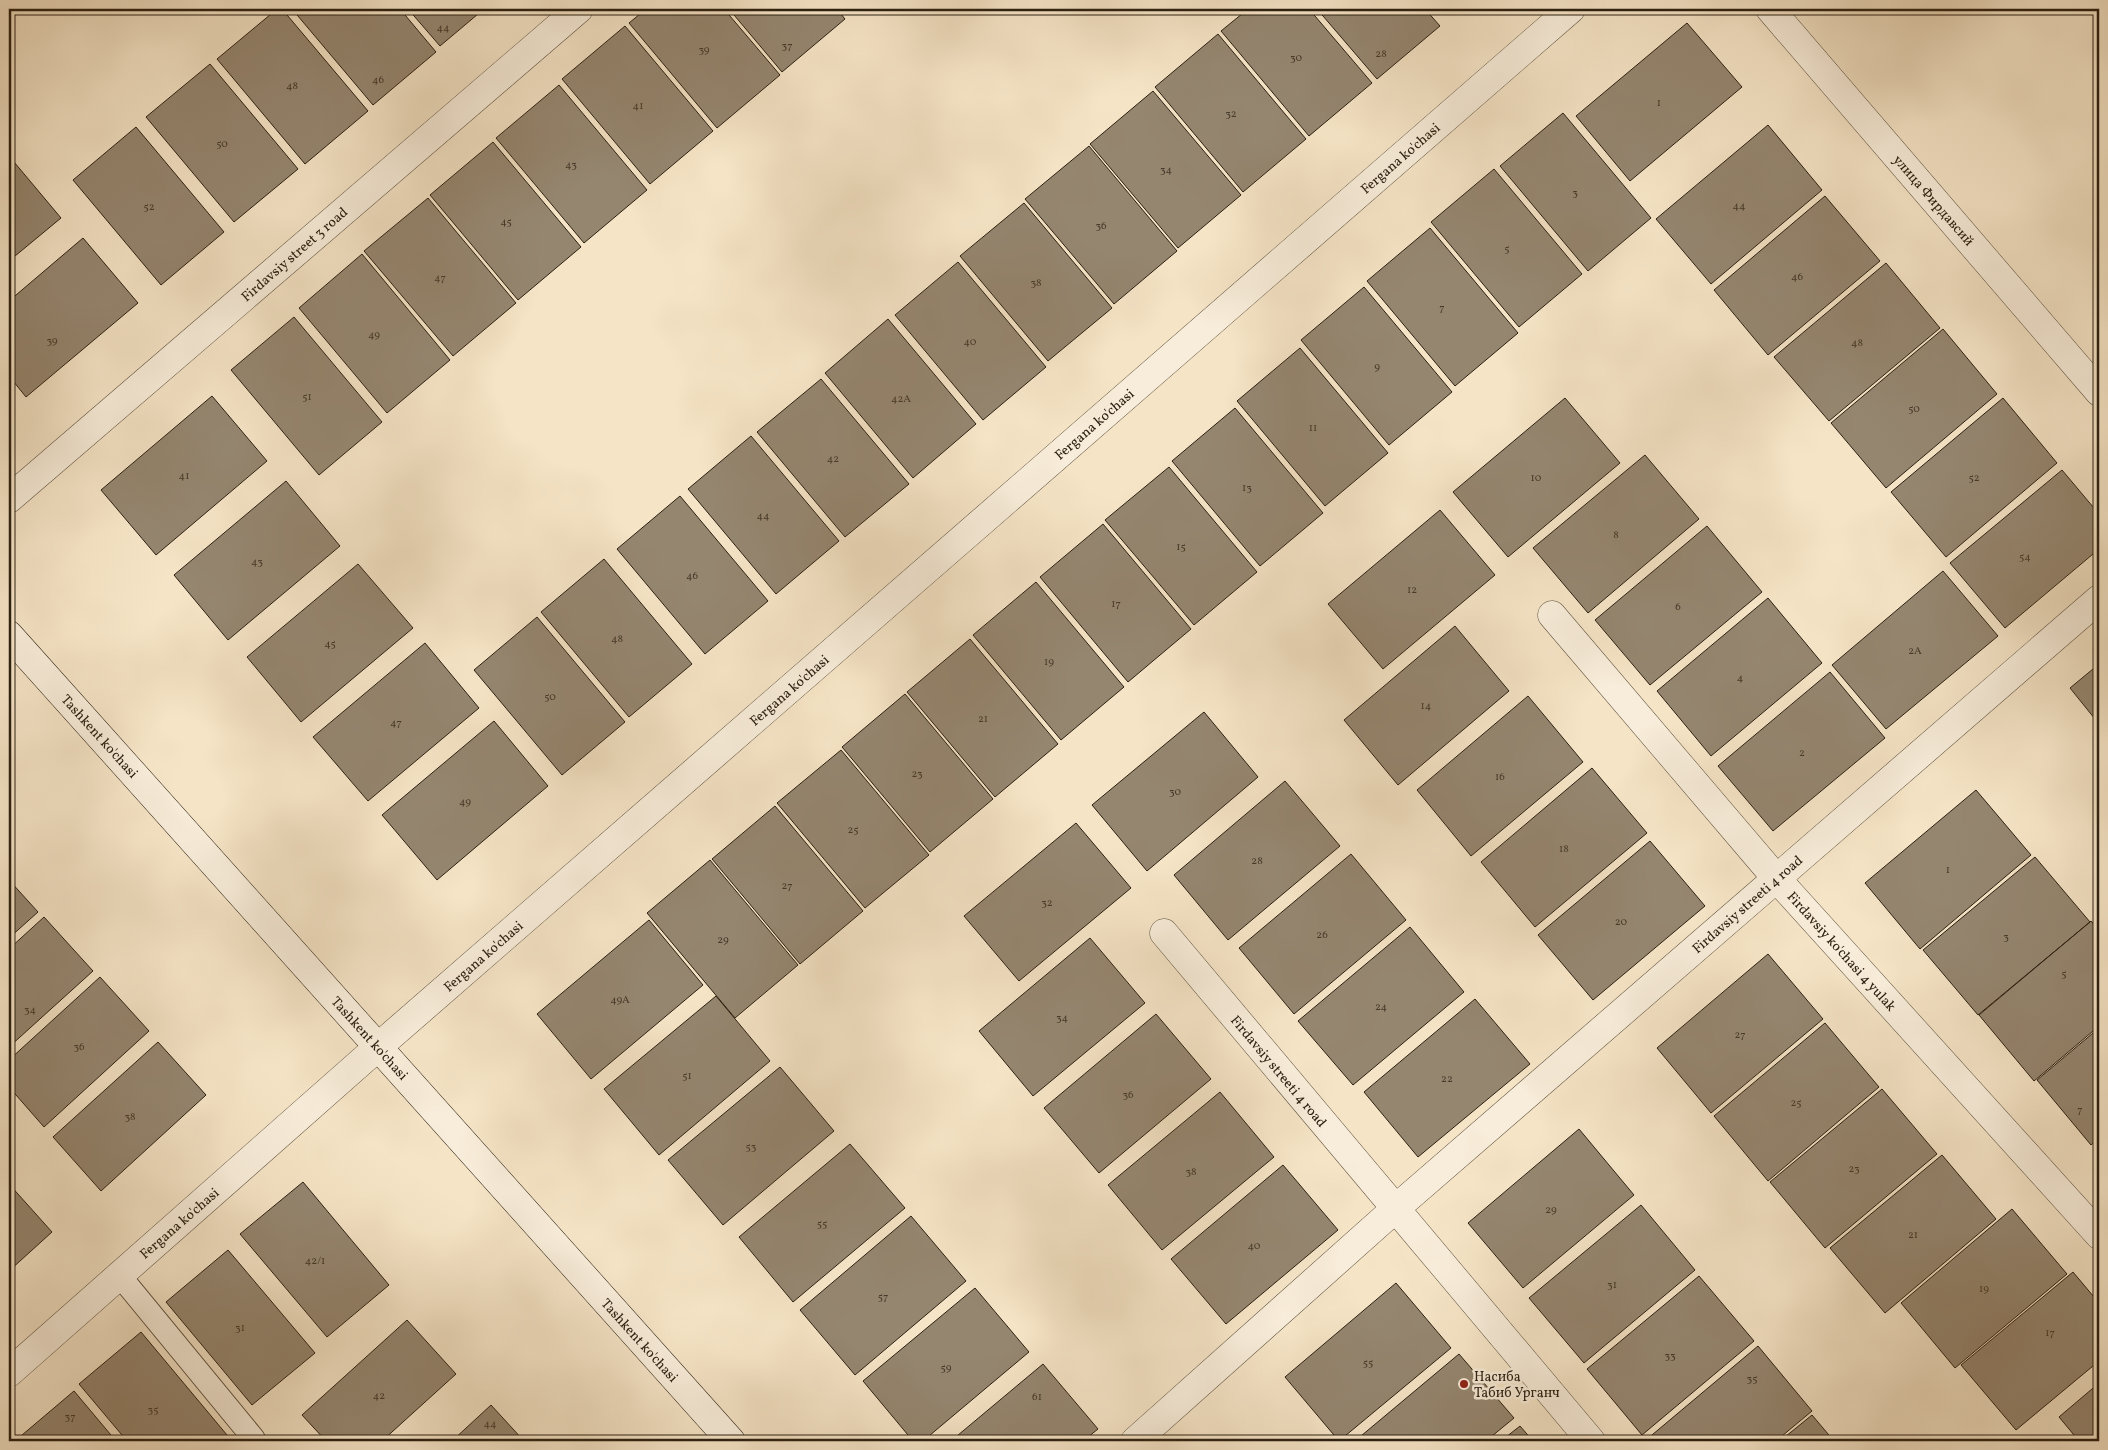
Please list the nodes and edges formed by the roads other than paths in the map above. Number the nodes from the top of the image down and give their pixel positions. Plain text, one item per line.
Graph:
1 (579, 9) edge
2 (1571, 9) edge
3 (1770, 9) edge
4 (2099, 392) edge
5 (9, 499) edge
6 (2099, 599) edge
7 (1552, 615) dead end
8 (9, 634) edge
9 (1776, 878) junction
10 (1164, 933) dead end
11 (378, 1047) junction
12 (1395, 1209) junction
13 (2099, 1235) edge
14 (120, 1276) junction
15 (9, 1373) edge
16 (254, 1439) dead end
17 (731, 1441) edge
18 (1135, 1441) edge
19 (1591, 1441) edge

1 - 5 street, Firdavsiy street 3 road
2 - 11 street, Fergana ko'chasi
3 - 4 street, улица Фирдавсий
6 - 9 street, Firdavsiy streeti 4 road
7 - 9 street, Firdavsiy ko'chasi 4 yulak
8 - 11 street, Tashkent ko'chasi
9 - 12 street, Firdavsiy streeti 4 road
9 - 13 street, Firdavsiy ko'chasi 4 yulak
10 - 12 street, Firdavsiy streeti 4 road
11 - 14 street, Fergana ko'chasi
11 - 17 street, Tashkent ko'chasi
12 - 18 street, Firdavsiy streeti 4 road
12 - 19 street, Firdavsiy streeti 4 road
14 - 15 street, Fergana ko'chasi
14 - 16 lane

